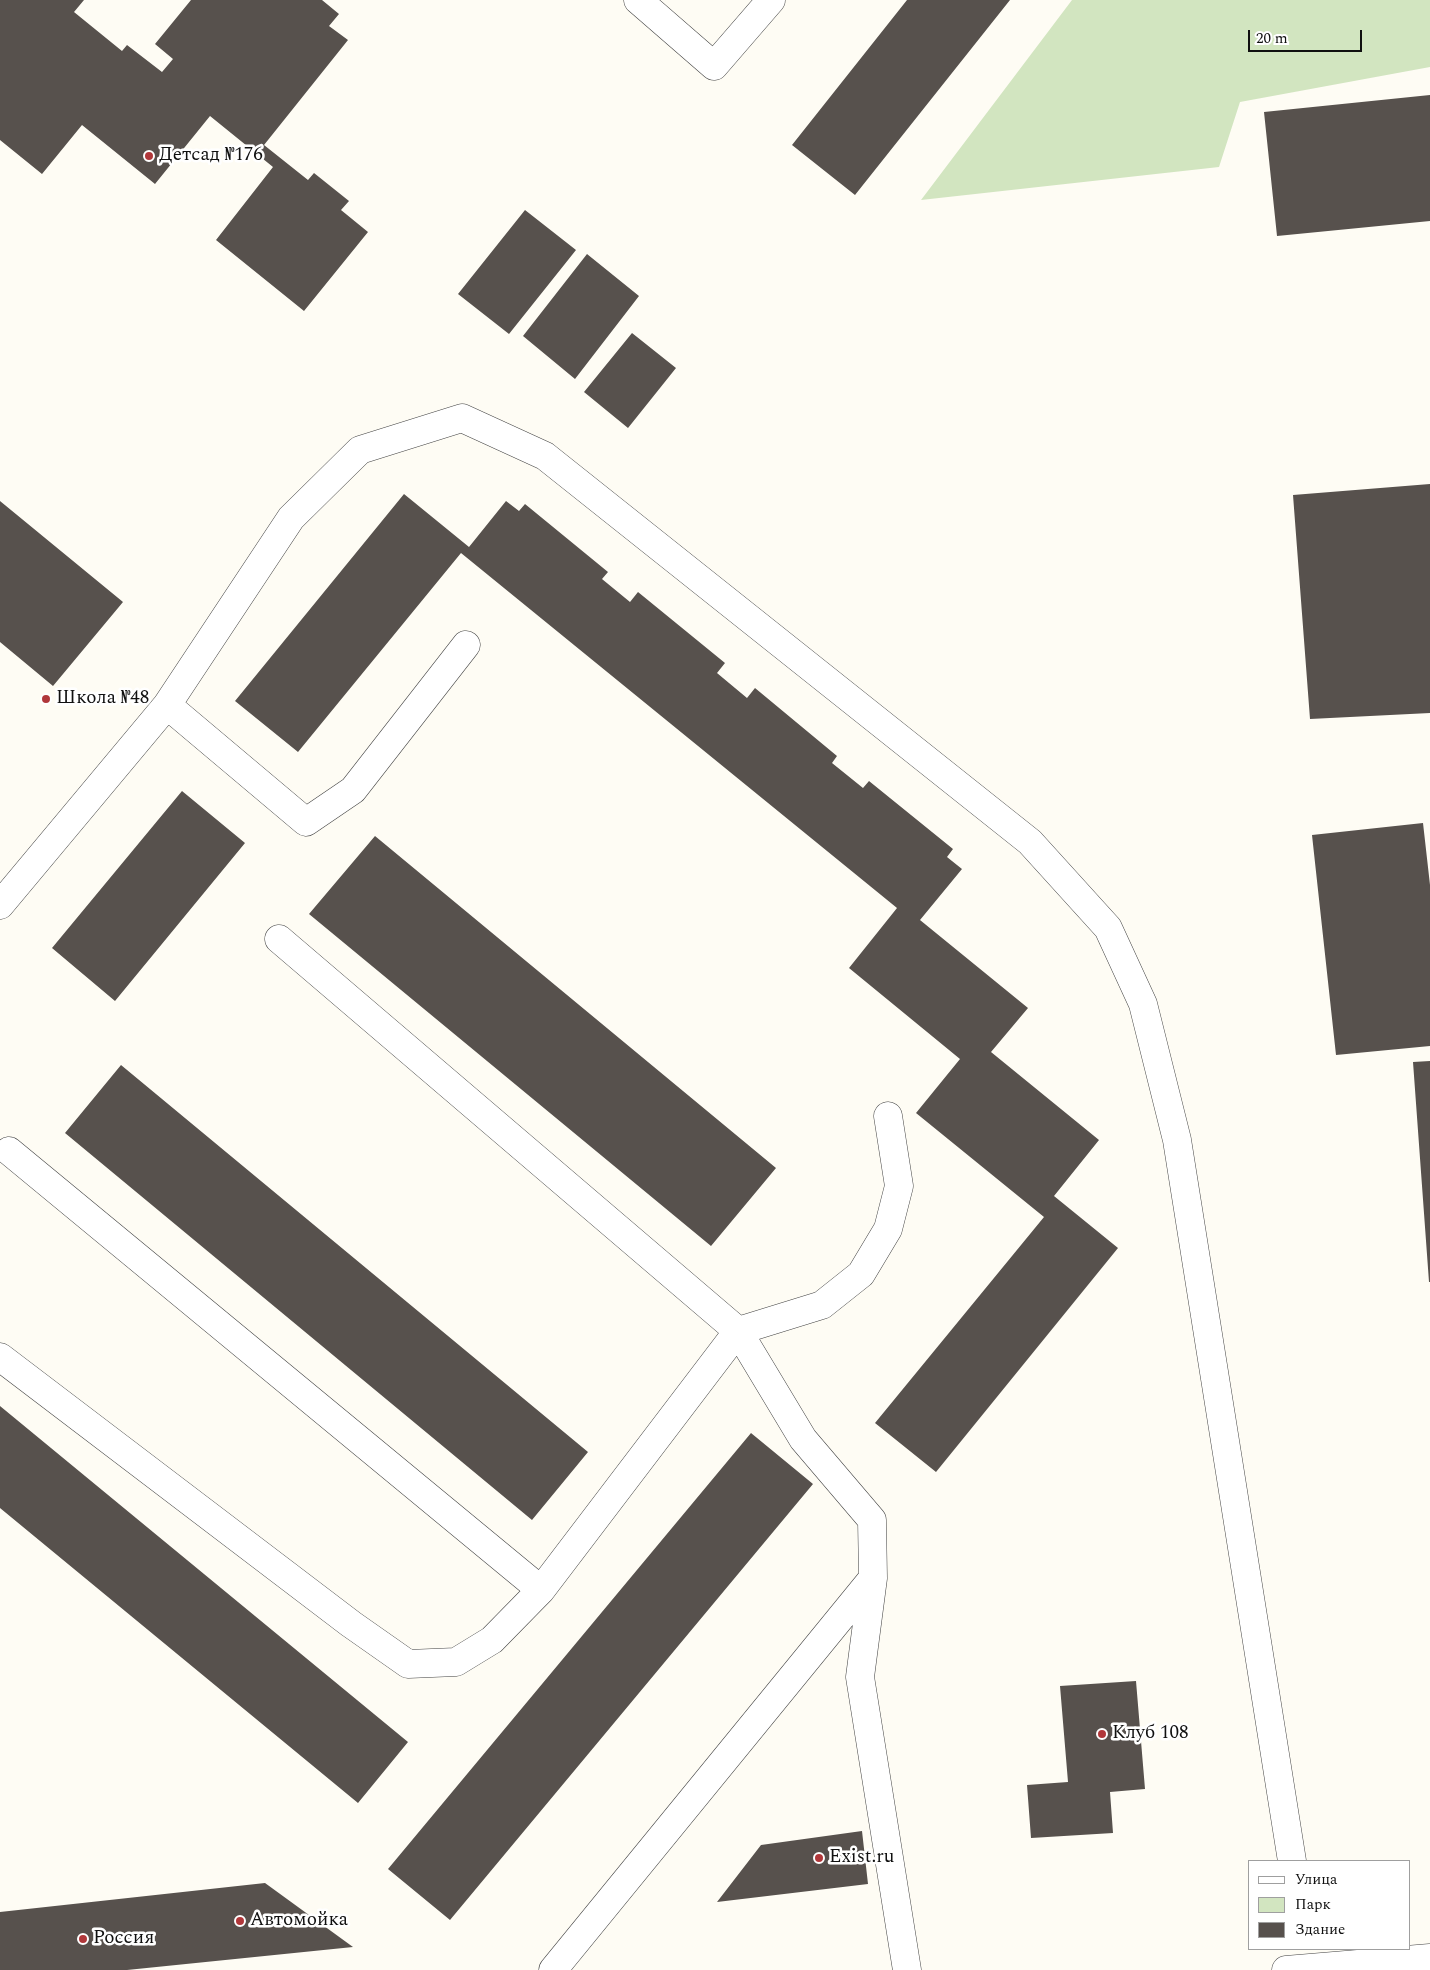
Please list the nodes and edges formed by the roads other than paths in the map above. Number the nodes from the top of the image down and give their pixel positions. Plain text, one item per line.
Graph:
1 (638, 0) edge
2 (771, 0) edge
3 (466, 645) dead end
4 (167, 705) junction
5 (0, 905) edge
6 (279, 939) dead end
7 (888, 1116) dead end
8 (3, 1150) edge
9 (738, 1331) junction
10 (0, 1357) edge
11 (873, 1578) junction
12 (541, 1590) junction
13 (1292, 1860) edge
14 (1430, 1958) edge
15 (1299, 1962) edge
16 (553, 1970) edge
17 (907, 1970) edge

1 - 2 street
3 - 4 street
4 - 5 street
4 - 13 street
6 - 9 street
7 - 9 street
8 - 12 street
9 - 11 street
9 - 12 street
10 - 12 street
11 - 16 street
11 - 17 street
14 - 15 street

